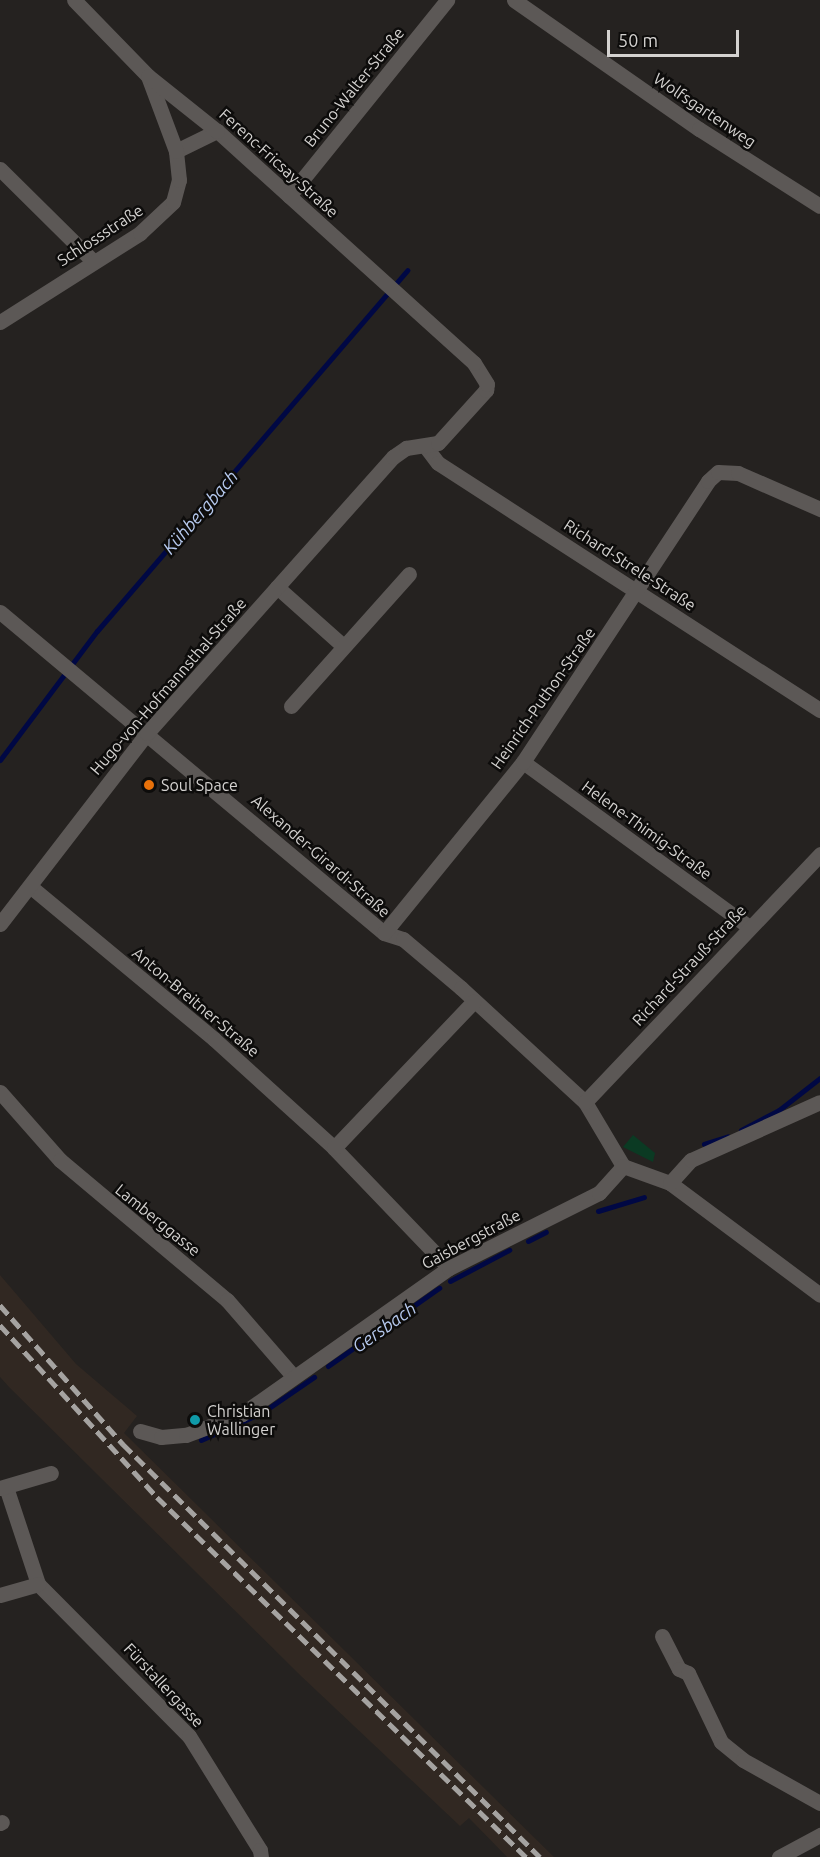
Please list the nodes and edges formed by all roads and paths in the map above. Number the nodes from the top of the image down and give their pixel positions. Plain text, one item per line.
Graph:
1 (74, 0) edge
2 (447, 0) edge
3 (514, 0) edge
4 (148, 76) junction
5 (217, 131) junction
6 (176, 151) junction
7 (0, 169) edge
8 (289, 196) junction
9 (820, 206) edge
10 (93, 261) junction
11 (400, 296) joint
12 (0, 322) edge
13 (425, 446) junction
14 (820, 509) edge
15 (409, 574) dead end
16 (277, 587) junction
17 (637, 592) junction
18 (0, 612) edge
19 (342, 645) junction
20 (291, 706) dead end
21 (820, 710) edge
22 (147, 733) junction
23 (523, 762) junction
24 (820, 854) edge
25 (31, 887) junction
26 (0, 924) edge
27 (749, 927) junction
28 (384, 933) junction
29 (473, 1002) junction
30 (0, 1092) edge
31 (585, 1102) junction
32 (820, 1102) edge
33 (334, 1148) junction
34 (623, 1166) junction
35 (670, 1183) junction
36 (449, 1268) junction
37 (820, 1295) edge
38 (293, 1376) junction
39 (140, 1431) dead end
40 (51, 1473) dead end
41 (3, 1487) edge
42 (38, 1584) junction
43 (0, 1595) edge
44 (662, 1636) dead end
45 (820, 1803) edge
46 (820, 1835) edge
47 (261, 1857) edge
48 (779, 1857) edge

1 - 4 street, Schlossstraße
2 - 8 street, Bruno-Walter-Straße
3 - 9 street, Wolfsgartenweg
4 - 5 street, Ferenc-Fricsay-Straße
4 - 6 street, Schlossstraße
5 - 6 street
5 - 8 street, Ferenc-Fricsay-Straße
6 - 10 street, Schlossstraße
7 - 10 street
8 - 11 street, Ferenc-Fricsay-Straße
10 - 12 street, Schlossstraße
11 - 13 street, Hugo-von-Hofmannsthal-Straße
13 - 16 street, Hugo-von-Hofmannsthal-Straße
13 - 17 street, Richard-Strele-Straße
14 - 17 street, Heinrich-Puthon-Straße
15 - 19 street
16 - 19 street
16 - 22 street, Hugo-von-Hofmannsthal-Straße
17 - 21 street, Richard-Strele-Straße
17 - 23 street, Heinrich-Puthon-Straße
18 - 22 street, Alexander-Girardi-Straße
19 - 20 street
22 - 25 street, Hugo-von-Hofmannsthal-Straße
22 - 28 street, Alexander-Girardi-Straße
23 - 27 street, Helene-Thimig-Straße
23 - 28 street, Heinrich-Puthon-Straße
24 - 27 street, Richard-Strauß-Straße
25 - 26 street, Hugo-von-Hofmannsthal-Straße
25 - 33 street, Anton-Breitner-Straße
27 - 31 street, Richard-Strauß-Straße
28 - 29 street, Alexander-Girardi-Straße
29 - 31 street, Alexander-Girardi-Straße
29 - 33 street
30 - 38 street, Lamberggasse
31 - 34 street, Alexander-Girardi-Straße
32 - 35 street
33 - 36 street, Anton-Breitner-Straße
34 - 35 street
34 - 36 street, Gaisbergstraße
35 - 37 street
36 - 38 street, Gaisbergstraße
38 - 39 street, Gaisbergstraße
40 - 41 street
41 - 42 street, Fürstallergasse
42 - 43 street
42 - 47 street, Fürstallergasse
44 - 45 street
46 - 48 street

